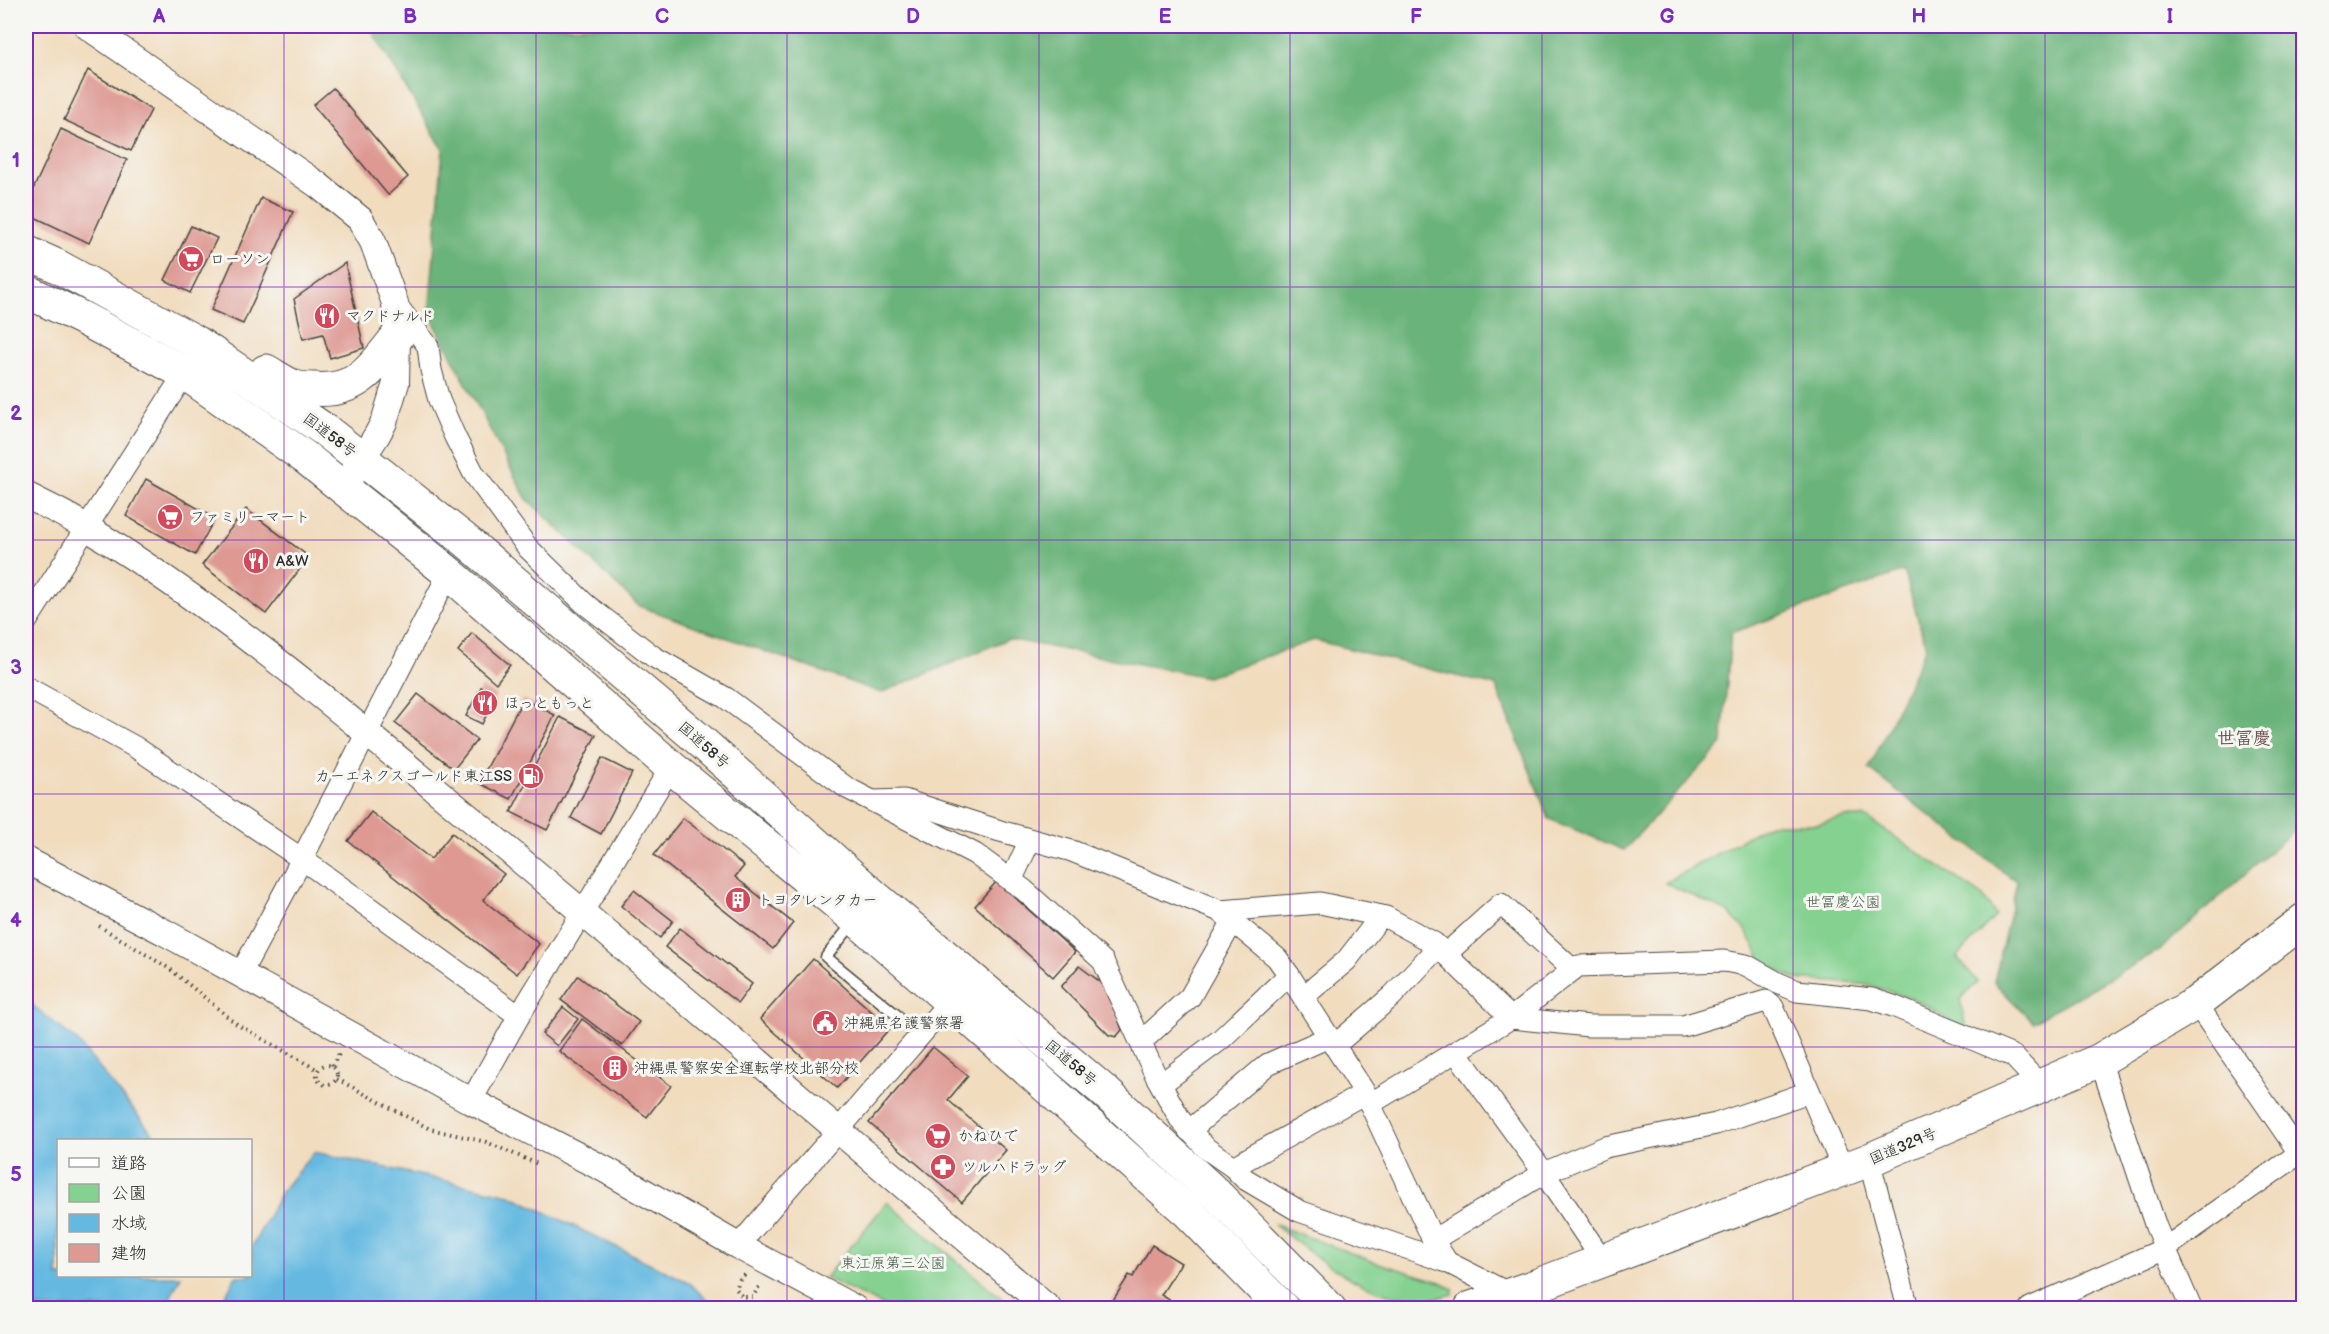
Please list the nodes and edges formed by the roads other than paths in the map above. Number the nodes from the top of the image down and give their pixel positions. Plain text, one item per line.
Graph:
1 (87, 26) edge
2 (26, 252) edge
3 (26, 291) edge
4 (395, 303) junction
5 (397, 337) junction
6 (196, 342) junction
7 (185, 373) junction
8 (363, 460) junction
9 (343, 488) junction
10 (26, 495) edge
11 (88, 528) junction
12 (448, 573) junction
13 (26, 622) edge
14 (26, 687) edge
15 (366, 732) junction
16 (671, 767) junction
17 (870, 801) junction
18 (1030, 840) junction
19 (302, 859) junction
20 (26, 860) edge
21 (1011, 881) junction
22 (865, 908) junction
23 (583, 912) junction
24 (1227, 916) junction
25 (1381, 916) junction
26 (2304, 920) edge
27 (1442, 951) junction
28 (1573, 970) junction
29 (240, 975) junction
30 (1289, 975) junction
31 (1545, 992) junction
32 (1303, 997) junction
33 (950, 1001) junction
34 (2196, 1003) junction
35 (519, 1016) junction
36 (898, 1016) dead end
37 (1511, 1018) junction
38 (1545, 1022) junction
39 (1141, 1042) junction
40 (1332, 1042) junction
41 (1455, 1052) junction
42 (2100, 1060) junction
43 (1161, 1084) junction
44 (2040, 1085) junction
45 (1809, 1092) junction
46 (1367, 1099) junction
47 (471, 1101) junction
48 (837, 1131) junction
49 (1190, 1131) junction
50 (2302, 1155) edge
51 (1856, 1165) junction
52 (1233, 1167) junction
53 (1544, 1173) junction
54 (1433, 1240) junction
55 (2164, 1249) junction
56 (739, 1257) junction
57 (1603, 1261) junction
58 (1447, 1262) junction
59 (2068, 1301) edge
60 (1516, 1302) edge
61 (854, 1308) edge
62 (1048, 1308) edge
63 (1282, 1308) edge
64 (1329, 1308) edge
65 (1471, 1308) edge
66 (1908, 1308) edge
67 (2030, 1308) edge
68 (2192, 1308) edge

1 - 4 street
2 - 6 highway, 国道58号
3 - 7 highway, 国道58号
4 - 5 street
4 - 17 street
5 - 6 highway
5 - 8 street
6 - 8 highway, 国道58号
7 - 9 highway, 国道58号
7 - 11 street
8 - 9 street
8 - 22 highway, 国道58号
9 - 12 highway, 国道58号
10 - 11 street
11 - 13 street
11 - 15 street
12 - 15 street
12 - 16 highway, 国道58号
14 - 19 street
15 - 19 street
15 - 23 street
16 - 22 highway, 国道58号
16 - 23 street
17 - 18 street
17 - 21 street
18 - 21 street
18 - 24 street
19 - 29 street
19 - 35 street
20 - 29 street
21 - 39 street
22 - 33 highway, 国道58号
22 - 36 lane
22 - 64 highway, 国道58号
23 - 35 street
23 - 48 street
24 - 25 street
24 - 30 street
24 - 39 street
25 - 27 street
25 - 32 street
26 - 34 highway, 国道329号
27 - 28 street
27 - 37 street
27 - 40 street
28 - 31 street
28 - 44 street
29 - 47 street
30 - 32 street
30 - 43 street
31 - 37 street
31 - 38 street
32 - 40 street
33 - 48 street
33 - 63 highway, 国道58号
34 - 42 highway, 国道329号
34 - 50 street
35 - 47 street
37 - 38 street
37 - 41 street
38 - 45 street
39 - 43 street
40 - 46 street
40 - 49 street
41 - 46 street
41 - 53 street
42 - 44 highway, 国道329号
42 - 55 street
43 - 49 street
44 - 51 highway, 国道329号
45 - 51 street
45 - 53 street
46 - 52 street
46 - 54 street
47 - 56 street
48 - 56 street
48 - 62 street
49 - 52 street
50 - 55 street
51 - 57 highway, 国道329号
51 - 66 street
52 - 58 street
53 - 54 street
53 - 57 street
54 - 58 street
55 - 59 street
55 - 68 street
56 - 61 street
57 - 60 highway, 国道329号
58 - 60 street
59 - 67 street
60 - 65 highway, 国道329号

